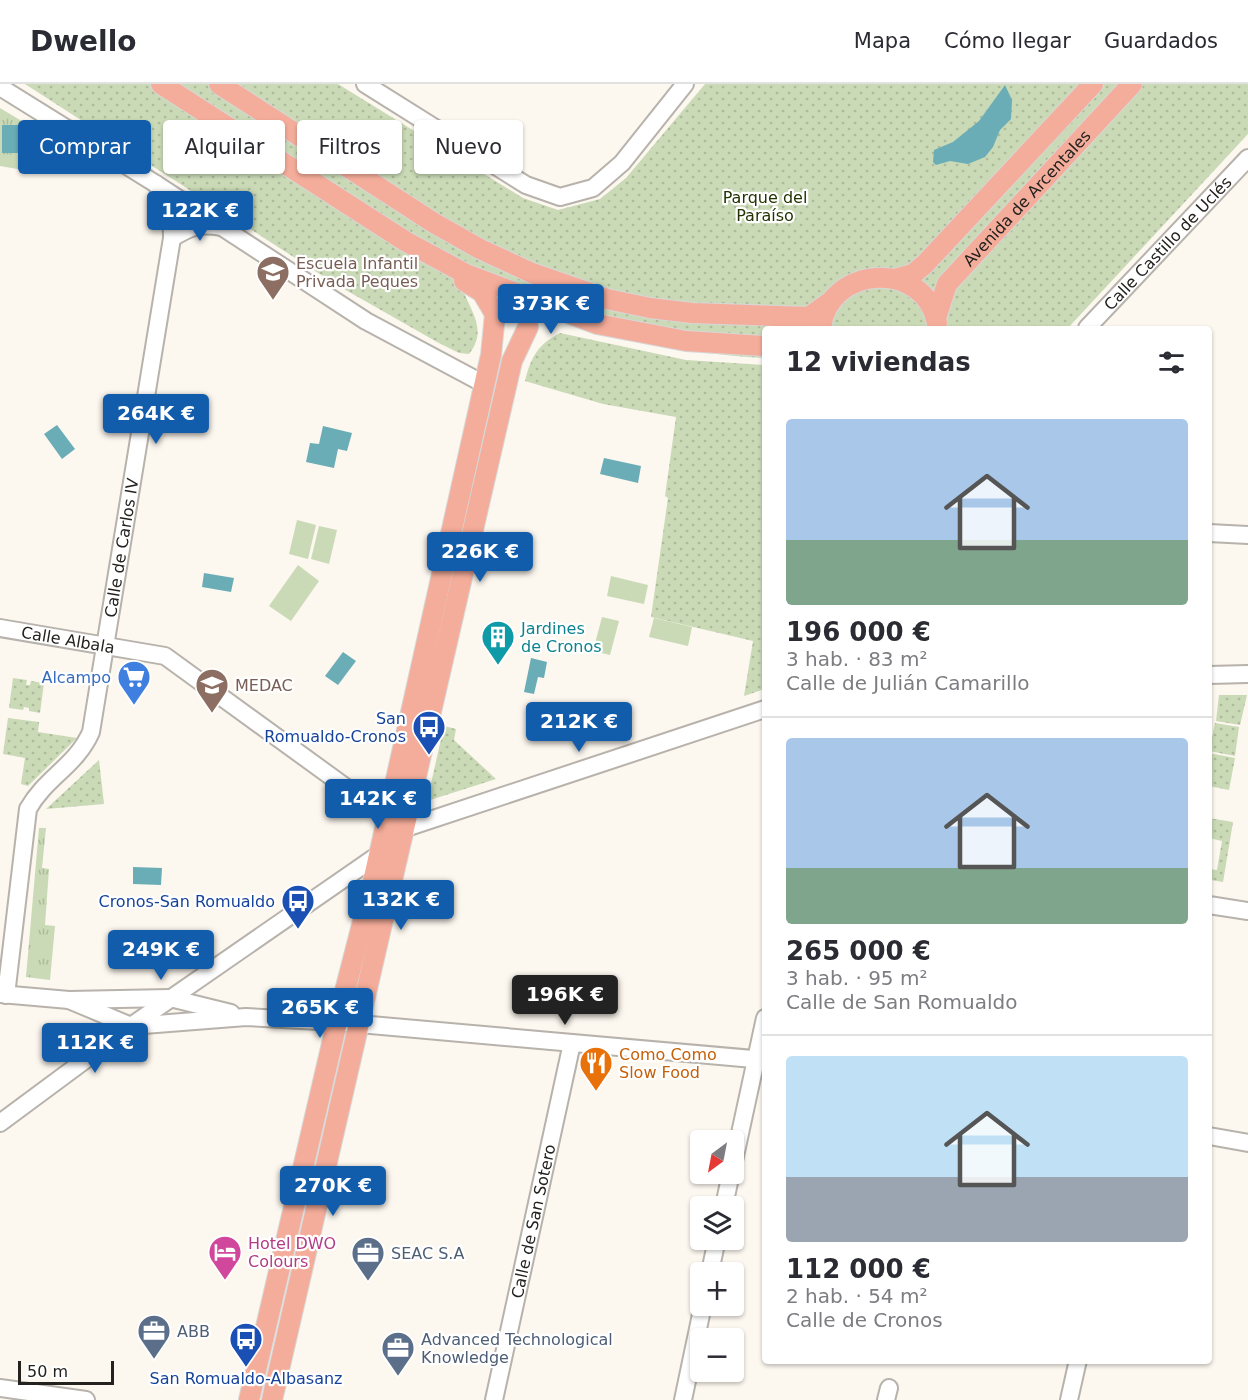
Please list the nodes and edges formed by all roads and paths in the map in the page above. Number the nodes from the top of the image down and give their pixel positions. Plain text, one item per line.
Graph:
1 (161, 84) edge
2 (219, 84) edge
3 (365, 84) edge
4 (686, 84) edge
5 (1093, 84) edge
6 (1132, 84) edge
7 (0, 87) edge
8 (1248, 158) edge
9 (156, 184) junction
10 (224, 228) junction
11 (390, 231) junction
12 (172, 238) junction
13 (480, 249) junction
14 (895, 279) junction
15 (519, 295) junction
16 (607, 299) junction
17 (830, 302) junction
18 (563, 312) junction
19 (495, 314) junction
20 (937, 323) edge
21 (822, 326) edge
22 (1089, 326) edge
23 (528, 327) junction
24 (762, 346) edge
25 (484, 384) junction
26 (1212, 533) edge
27 (1248, 535) edge
28 (0, 628) edge
29 (106, 645) junction
30 (1248, 674) edge
31 (1212, 675) edge
32 (762, 709) edge
33 (395, 823) junction
34 (378, 855) junction
35 (1212, 905) edge
36 (1248, 911) edge
37 (3, 994) edge
38 (170, 998) junction
39 (69, 1000) junction
40 (246, 1017) junction
41 (337, 1022) junction
42 (360, 1025) junction
43 (131, 1026) junction
44 (572, 1044) junction
45 (761, 1059) edge
46 (0, 1123) edge
47 (742, 1130) edge
48 (1212, 1137) edge
49 (1248, 1143) edge
50 (701, 1316) edge
51 (1077, 1364) edge
52 (0, 1388) edge
53 (86, 1400) edge
54 (249, 1400) edge
55 (272, 1400) edge
56 (494, 1400) edge
57 (683, 1400) edge
58 (1069, 1400) edge

1 - 11 main road
2 - 13 main road
3 - 4 street
5 - 14 main road, Avenida de Arcentales
6 - 20 main road, Avenida de Arcentales
7 - 9 street
8 - 22 street, Calle Castillo de Uclés
9 - 10 street
9 - 12 street, Calle de Carlos IV
10 - 12 street
10 - 25 street
11 - 15 main road
11 - 19 main road
12 - 29 street, Calle de Carlos IV
13 - 15 main road
13 - 16 main road
14 - 17 main road
14 - 20 main road
15 - 16 main road
15 - 18 main road
15 - 19 main road
15 - 23 main road
16 - 17 main road
17 - 21 main road
18 - 23 main road
18 - 24 main road
19 - 25 main road
23 - 33 main road
25 - 33 main road
26 - 27 street
28 - 29 street, Calle Albala
29 - 33 street, Calle Albala
29 - 37 street, Calle de Carlos IV
30 - 31 street
32 - 33 street
33 - 34 main road
33 - 42 main road
34 - 38 street
34 - 41 main road
35 - 36 street
37 - 39 street
38 - 39 street
38 - 40 street
38 - 43 street
39 - 43 street
40 - 41 street
40 - 43 street
41 - 42 street
41 - 54 main road
42 - 44 street
42 - 55 main road
43 - 46 street
44 - 45 street
44 - 56 street, Calle de San Sotero
45 - 47 street
48 - 49 street
50 - 57 street
51 - 58 street
52 - 53 street

